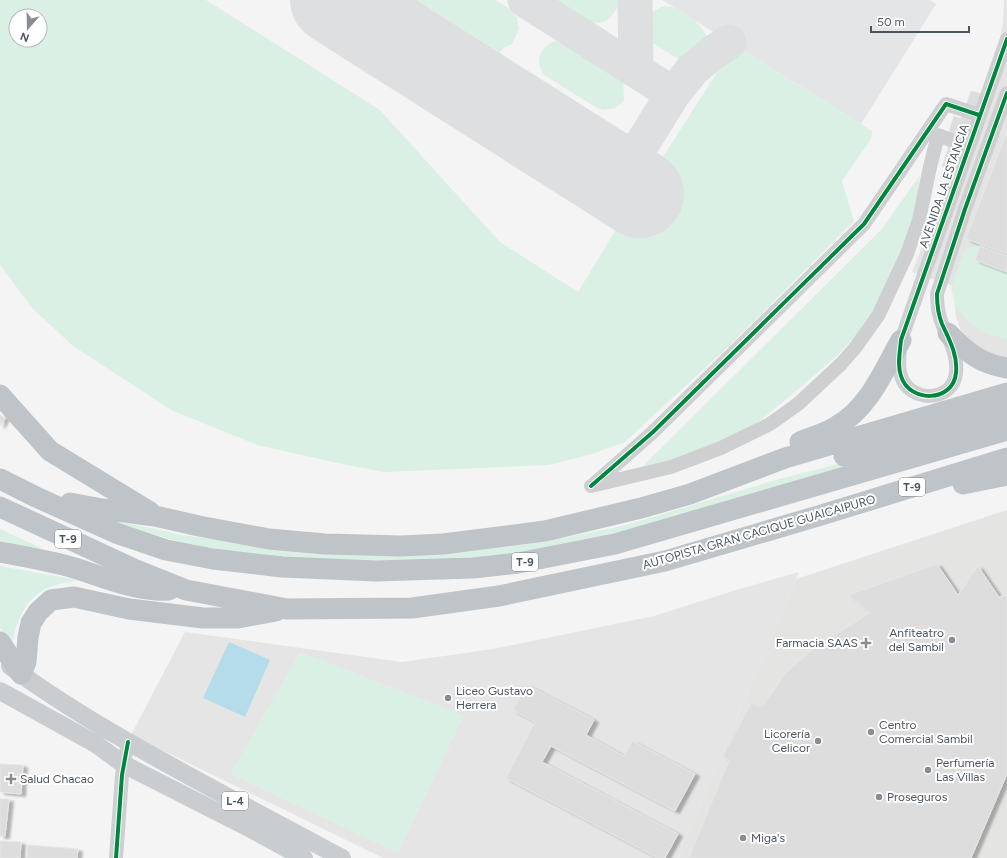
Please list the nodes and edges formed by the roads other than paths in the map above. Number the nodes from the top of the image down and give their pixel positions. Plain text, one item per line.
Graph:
1 (1007, 39) edge
2 (1007, 93) edge
3 (979, 115) junction
4 (968, 148) junction
5 (948, 333) junction
6 (900, 340) junction
7 (1007, 368) edge
8 (1007, 393) edge
9 (0, 395) edge
10 (1007, 411) edge
11 (1007, 430) edge
12 (1007, 458) edge
13 (749, 473) junction
14 (1007, 475) edge
15 (0, 479) edge
16 (36, 497) junction
17 (0, 507) edge
18 (155, 516) junction
19 (818, 516) junction
20 (0, 552) edge
21 (186, 590) junction
22 (287, 609) junction
23 (0, 642) edge
24 (0, 658) edge
25 (21, 674) junction
26 (0, 691) edge
27 (128, 742) junction
28 (123, 764) junction
29 (116, 858) edge
30 (304, 858) edge
31 (342, 858) edge

1 - 3 street, AVENIDA LA ESTANCIA
2 - 5 street
3 - 4 street, AVENIDA LA ESTANCIA
3 - 4 street
4 - 6 street, AVENIDA LA ESTANCIA
5 - 6 street, AVENIDA LA ESTANCIA
5 - 7 highway
6 - 13 highway
8 - 13 highway
9 - 18 highway
10 - 13 highway
11 - 16 highway, T-9
12 - 19 highway, AUTOPISTA GRAN CACIQUE GUAICAIPURO / T-9
13 - 18 highway
14 - 19 highway
15 - 16 highway, T-9
16 - 18 highway
17 - 21 highway, AUTOPISTA GRAN CACIQUE GUAICAIPURO / T-9
19 - 22 highway, AUTOPISTA GRAN CACIQUE GUAICAIPURO / T-9
20 - 21 highway
21 - 22 highway, AUTOPISTA GRAN CACIQUE GUAICAIPURO / T-9
22 - 25 highway
23 - 25 highway
24 - 25 main road
25 - 27 main road, L-4
26 - 28 main road, L-4
27 - 28 street
27 - 31 main road, L-4
28 - 29 street
28 - 30 main road, L-4

